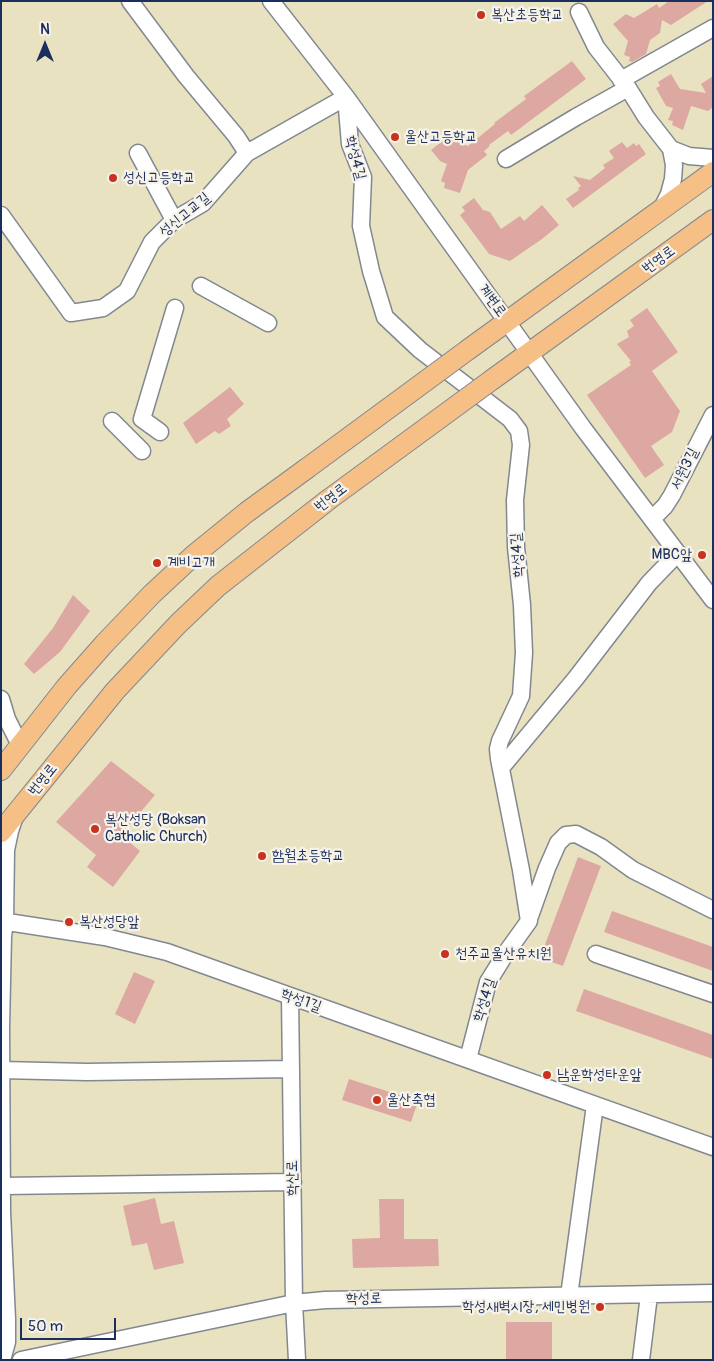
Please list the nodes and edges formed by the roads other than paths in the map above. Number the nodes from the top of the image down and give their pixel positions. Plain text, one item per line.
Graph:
1 (130, 1) edge
2 (271, 1) edge
3 (579, 12) dead end
4 (713, 28) edge
5 (625, 84) junction
6 (346, 98) junction
7 (671, 149) junction
8 (248, 153) junction
9 (138, 154) dead end
10 (713, 158) edge
11 (506, 159) dead end
12 (713, 172) edge
13 (660, 210) junction
14 (1, 215) edge
15 (174, 220) junction
16 (713, 220) edge
17 (201, 286) dead end
18 (175, 308) dead end
19 (506, 321) junction
20 (268, 324) dead end
21 (530, 353) junction
22 (713, 415) edge
23 (112, 421) dead end
24 (160, 432) dead end
25 (142, 451) dead end
26 (652, 519) junction
27 (678, 553) junction
28 (713, 600) edge
29 (1, 699) edge
30 (20, 745) junction
31 (501, 768) junction
32 (1, 770) edge
33 (17, 812) junction
34 (1, 832) edge
35 (713, 910) edge
36 (529, 921) junction
37 (3, 922) edge
38 (596, 954) dead end
39 (713, 994) edge
40 (290, 996) junction
41 (468, 1059) junction
42 (291, 1069) junction
43 (1, 1070) edge
44 (595, 1105) junction
45 (713, 1147) edge
46 (293, 1182) junction
47 (2, 1186) edge
48 (713, 1293) edge
49 (649, 1294) junction
50 (569, 1296) junction
51 (294, 1303) junction
52 (2, 1360) edge
53 (21, 1360) edge
54 (297, 1360) edge
55 (641, 1360) edge

1 - 8 street
2 - 6 street, 계변로
3 - 5 street
4 - 5 street
5 - 7 street
5 - 11 street
6 - 8 street, 성신고교길
6 - 19 street, 계변로
6 - 31 street, 학성4길
7 - 10 street
7 - 13 street
8 - 15 street, 성신고교길
9 - 15 street
12 - 13 main road
13 - 19 main road
14 - 15 street, 성신고교길
16 - 21 main road, 번영로
17 - 20 street
18 - 24 street
19 - 21 street, 계변로
19 - 30 main road, bridge
21 - 26 street, 계변로
21 - 33 main road, 번영로, bridge
22 - 26 street, 서원3길
23 - 25 street
26 - 27 street, 계변로
27 - 28 street, 계변로
27 - 31 street
29 - 30 street
30 - 32 main road
31 - 36 street, 학성4길
33 - 34 main road, 번영로
33 - 37 street
35 - 36 street
36 - 41 street, 학성4길
37 - 40 street, 학성1길
37 - 43 street
38 - 39 street
40 - 41 street, 학성1길
40 - 42 street, 학산로
41 - 44 street, 학성1길
42 - 43 street
42 - 46 street, 학산로
43 - 47 street
44 - 45 street, 학성1길
44 - 50 street
46 - 47 street
46 - 51 street, 학산로
47 - 52 street
48 - 49 street, 학성로
49 - 50 street, 학성로
49 - 55 street
50 - 51 street, 학성로
51 - 53 street, 학성로
51 - 54 street, 학산로

